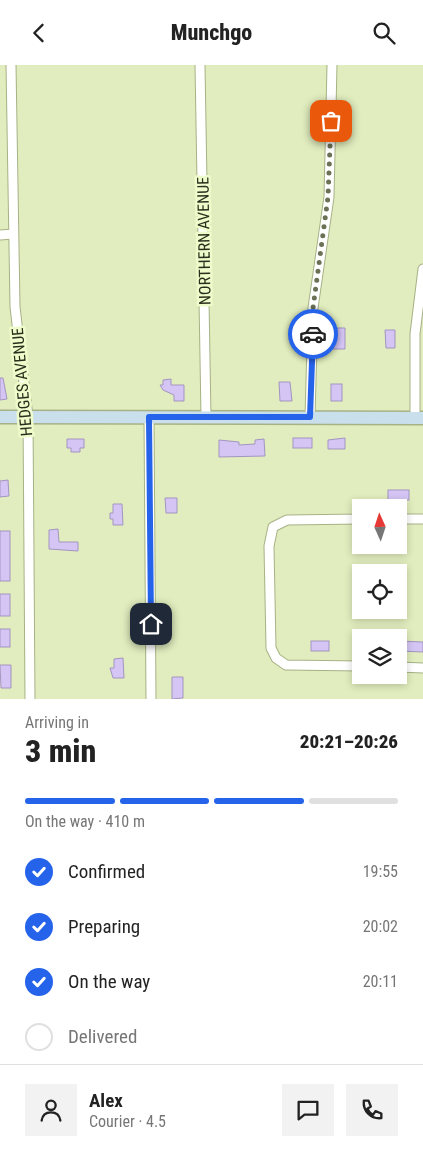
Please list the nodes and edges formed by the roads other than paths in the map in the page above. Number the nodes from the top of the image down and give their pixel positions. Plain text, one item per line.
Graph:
1 (11, 65) edge
2 (200, 65) edge
3 (332, 65) edge
4 (13, 234) junction
5 (0, 235) edge
6 (423, 269) edge
7 (0, 417) edge
8 (28, 417) junction
9 (149, 417) junction
10 (206, 417) junction
11 (310, 417) junction
12 (419, 418) edge
13 (352, 519) edge
14 (408, 519) edge
15 (423, 519) edge
16 (352, 666) edge
17 (407, 667) edge
18 (423, 667) edge
19 (30, 699) edge
20 (151, 699) edge

1 - 4 street, HEDGES AVENUE
2 - 10 street, NORTHERN AVENUE
3 - 11 street
4 - 5 street
4 - 8 street, HEDGES AVENUE
6 - 12 street
7 - 8 street
8 - 9 street
8 - 19 street, HEDGES AVENUE
9 - 10 street
9 - 20 street
10 - 11 street
11 - 12 street
13 - 16 street
14 - 15 street
17 - 18 street

